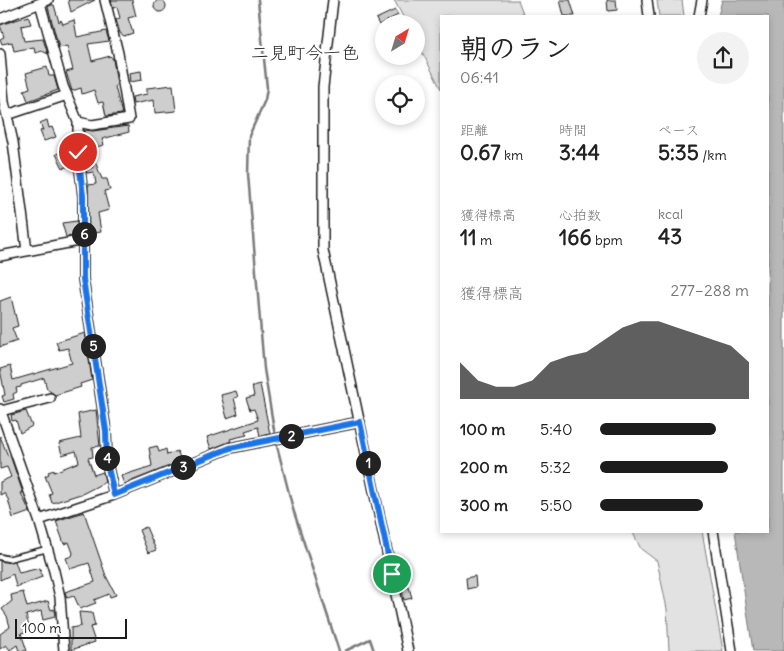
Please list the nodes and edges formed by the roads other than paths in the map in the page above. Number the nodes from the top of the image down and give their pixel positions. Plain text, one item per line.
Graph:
1 (105, 0) edge
2 (333, 0) edge
3 (648, 0) edge
4 (702, 0) edge
5 (44, 2) edge
6 (649, 15) edge
7 (699, 15) edge
8 (0, 19) edge
9 (0, 54) edge
10 (67, 95) junction
11 (7, 115) junction
12 (78, 122) junction
13 (84, 240) junction
14 (27, 251) junction
15 (0, 256) edge
16 (50, 398) dead end
17 (1, 413) edge
18 (360, 422) junction
19 (114, 495) junction
20 (39, 520) junction
21 (713, 533) edge
22 (47, 549) junction
23 (0, 557) edge
24 (64, 651) edge
25 (408, 651) edge
26 (732, 651) edge

1 - 12 street
2 - 18 street
3 - 6 street
4 - 7 street
5 - 8 street
5 - 10 street
9 - 11 street
10 - 11 street
10 - 12 street
11 - 14 street
12 - 13 street
13 - 14 street
13 - 19 street
14 - 15 street
16 - 17 street
17 - 20 street
18 - 19 street
18 - 25 street
19 - 20 street
20 - 22 street
21 - 26 street
22 - 23 lane
22 - 24 street

